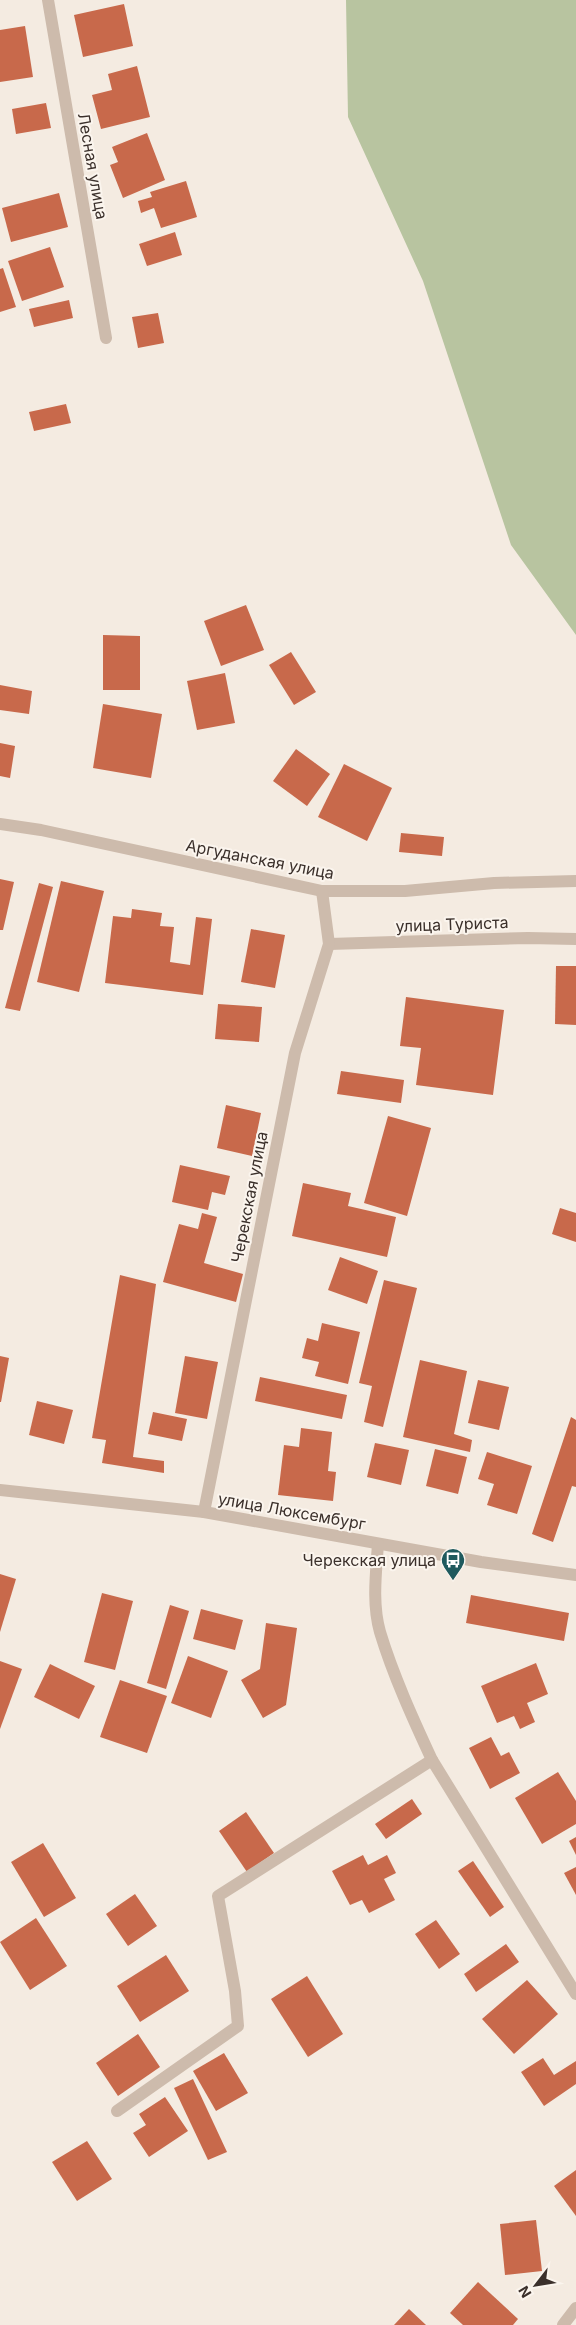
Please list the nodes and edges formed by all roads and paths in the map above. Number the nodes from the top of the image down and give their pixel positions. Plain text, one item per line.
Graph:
1 (48, 0) edge
2 (106, 338) dead end
3 (0, 824) edge
4 (576, 881) edge
5 (322, 890) junction
6 (576, 939) edge
7 (329, 944) junction
8 (0, 1490) edge
9 (204, 1512) junction
10 (378, 1544) junction
11 (576, 1575) edge
12 (432, 1760) junction
13 (576, 1994) edge
14 (117, 2111) dead end
15 (576, 2308) edge
16 (563, 2325) edge

1 - 2 street, Лесная улица
3 - 5 street, Аргуданская улица
4 - 5 street, Аргуданская улица
5 - 7 street, Черекская улица
6 - 7 street, улица Туриста
7 - 9 street, Черекская улица
8 - 9 street, улица Люксембург
9 - 10 street, улица Люксембург
10 - 11 street, улица Люксембург
10 - 12 street
12 - 13 street
12 - 14 street
15 - 16 street

